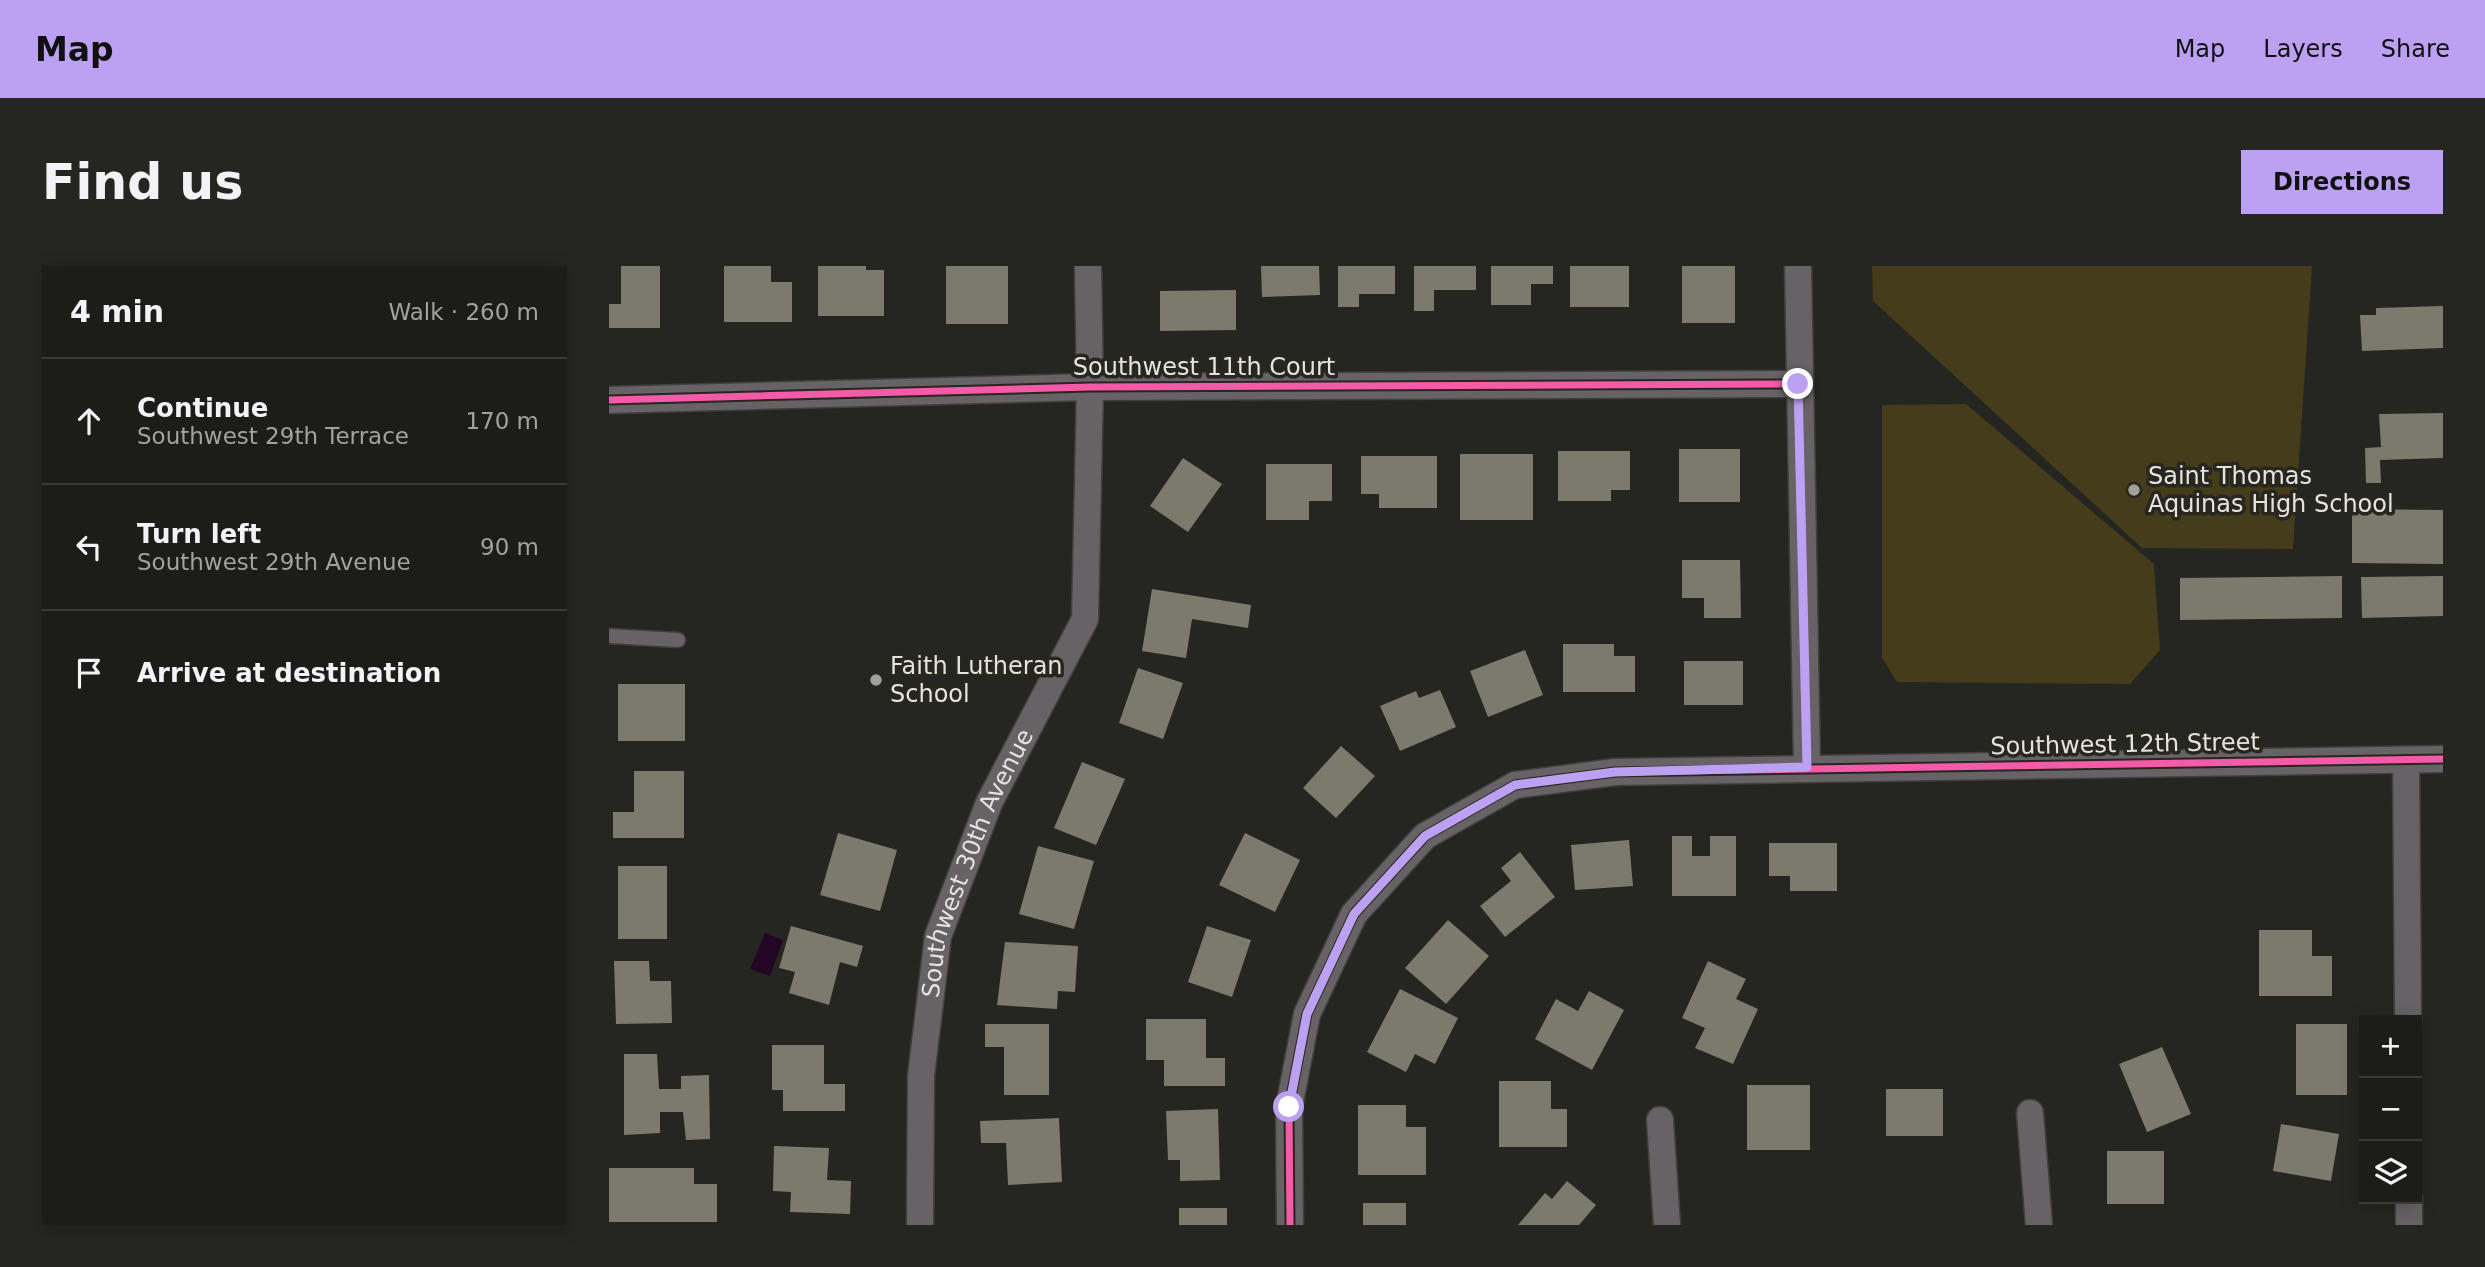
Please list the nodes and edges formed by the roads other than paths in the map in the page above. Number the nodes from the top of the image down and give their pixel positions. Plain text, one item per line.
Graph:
1 (1088, 266) edge
2 (1797, 266) edge
3 (1798, 384) junction
4 (1090, 387) junction
5 (609, 400) edge
6 (609, 636) edge
7 (678, 640) dead end
8 (2443, 759) edge
9 (2406, 760) junction
10 (1807, 767) junction
11 (2408, 1015) edge
12 (2031, 1113) dead end
13 (1660, 1120) dead end
14 (2409, 1204) edge
15 (920, 1225) edge
16 (1290, 1225) edge
17 (1667, 1225) edge
18 (2039, 1225) edge
19 (2409, 1225) edge

1 - 4 street, Southwest 30th Avenue
2 - 3 street
3 - 4 street, Southwest 11th Court
3 - 10 street
4 - 5 street, Southwest 11th Court
4 - 15 street, Southwest 30th Avenue
6 - 7 lane
8 - 9 street, Southwest 12th Street
9 - 10 street, Southwest 12th Street
9 - 11 street
10 - 16 street, Southwest 12th Street
12 - 18 street
13 - 17 street
14 - 19 street

